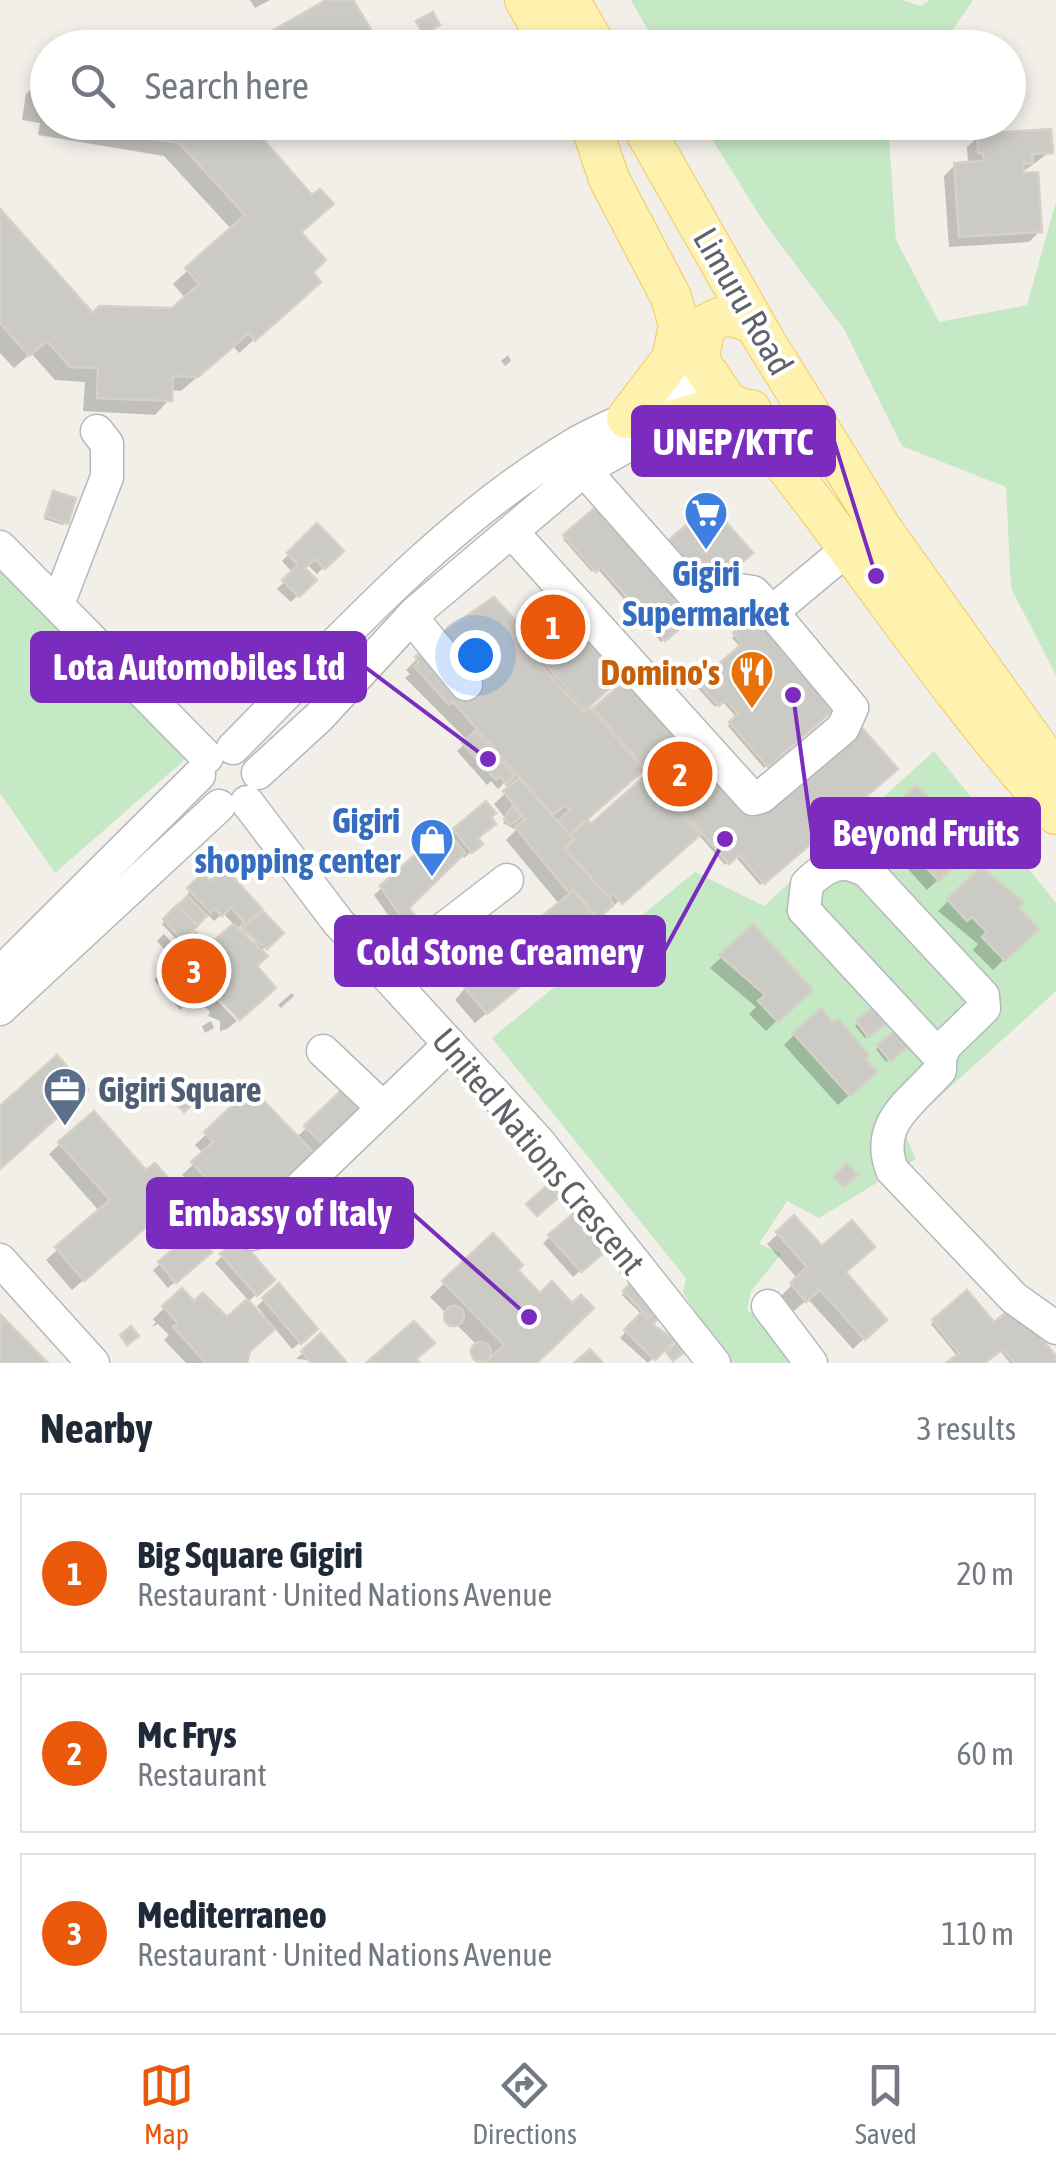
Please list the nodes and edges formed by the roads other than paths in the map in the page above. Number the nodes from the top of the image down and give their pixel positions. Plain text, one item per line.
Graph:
1 (525, 0) edge
2 (569, 0) edge
3 (543, 30) edge
4 (586, 30) edge
5 (596, 140) edge
6 (608, 140) edge
7 (650, 140) edge
8 (755, 324) junction
9 (704, 344) junction
10 (785, 373) junction
11 (740, 408) junction
12 (627, 418) junction
13 (671, 421) joint
14 (97, 432) dead end
15 (584, 470) junction
16 (512, 532) junction
17 (855, 533) junction
18 (0, 546) edge
19 (58, 604) junction
20 (772, 612) junction
21 (411, 618) junction
22 (466, 684) dead end
23 (213, 760) junction
24 (1056, 774) edge
25 (241, 794) junction
26 (1056, 814) edge
27 (507, 880) dead end
28 (0, 974) edge
29 (385, 974) junction
30 (0, 1010) edge
31 (450, 1044) junction
32 (323, 1051) dead end
33 (940, 1058) junction
34 (382, 1107) junction
35 (252, 1234) dead end
36 (0, 1260) edge
37 (768, 1306) dead end
38 (1056, 1328) edge
39 (94, 1363) edge
40 (714, 1363) edge
41 (811, 1363) edge

1 - 3 main road
2 - 4 main road
5 - 12 main road
6 - 9 main road, Limuru Road
7 - 8 main road, Limuru Road
8 - 9 main road
8 - 10 main road, Limuru Road
9 - 11 main road
9 - 12 street
10 - 11 main road
10 - 17 main road, Limuru Road
11 - 13 main road
11 - 17 main road
12 - 23 street
13 - 15 street
14 - 19 street
15 - 16 street
15 - 20 street
16 - 20 street
16 - 21 street
17 - 20 street
17 - 24 main road, Limuru Road
17 - 26 main road, Limuru Road
18 - 19 street
19 - 23 street
21 - 22 street
21 - 25 street
23 - 25 street
23 - 25 street
23 - 28 street
25 - 29 street, United Nations Crescent
25 - 30 street
27 - 29 street
29 - 31 street, United Nations Crescent
31 - 34 street
31 - 40 street, United Nations Crescent
32 - 34 street
33 - 33 street
33 - 38 street
34 - 35 street
36 - 39 street
37 - 41 street

